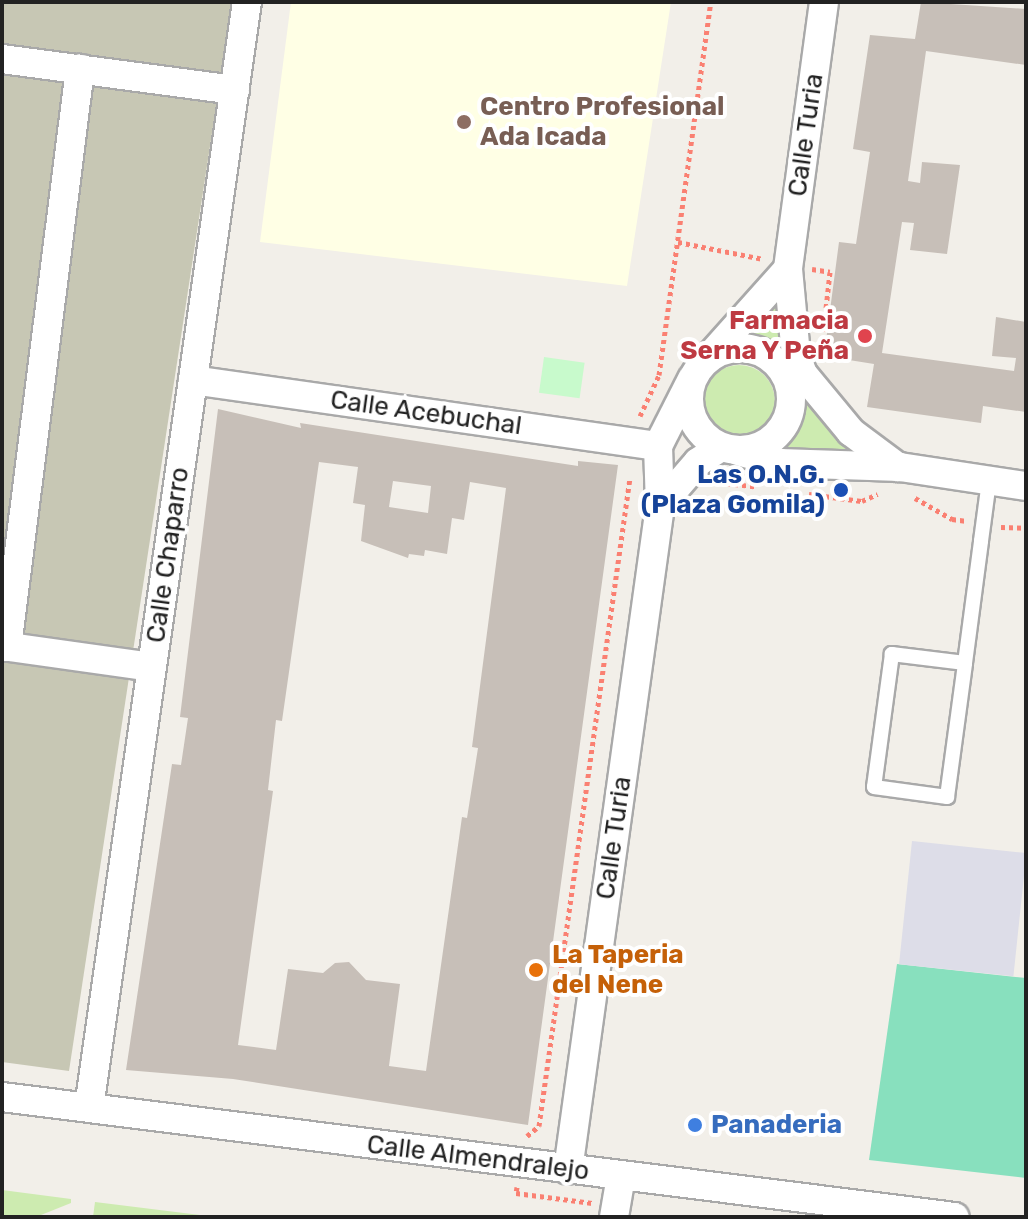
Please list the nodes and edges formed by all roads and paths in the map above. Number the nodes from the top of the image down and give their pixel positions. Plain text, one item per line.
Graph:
1 (247, 2) edge
2 (824, 2) edge
3 (2, 59) edge
4 (80, 69) junction
5 (235, 90) junction
6 (678, 242) dead end
7 (788, 265) junction
8 (822, 342) dead end
9 (696, 372) junction
10 (193, 380) junction
11 (796, 381) junction
12 (658, 446) junction
13 (729, 449) junction
14 (895, 480) junction
15 (989, 481) junction
16 (1026, 486) edge
17 (761, 487) dead end
18 (709, 491) dead end
19 (804, 493) dead end
20 (905, 496) dead end
21 (660, 506) junction
22 (960, 520) dead end
23 (1005, 527) dead end
24 (1026, 528) edge
25 (5, 646) edge
26 (965, 663) junction
27 (152, 667) junction
28 (2, 1097) edge
29 (89, 1108) junction
30 (568, 1170) junction
31 (621, 1176) junction
32 (516, 1193) dead end
33 (607, 1216) edge
34 (954, 1217) edge

1 - 5 street, Calle Chaparro
2 - 7 street, Calle Turia
3 - 4 street
4 - 5 street
4 - 25 street
5 - 10 street, Calle Chaparro
6 - 7 path
7 - 8 path
7 - 9 street, Calle Turia
7 - 11 street, Calle Turia
9 - 11 street
9 - 12 street, Calle Turia
9 - 13 street
10 - 12 street, Calle Acebuchal
10 - 27 street, Calle Chaparro
11 - 13 street
11 - 14 street
12 - 21 street, Calle Turia
13 - 14 street
13 - 21 street
14 - 15 street
14 - 19 path
15 - 16 street
15 - 26 lane
17 - 18 path
20 - 22 path
21 - 30 street, Calle Turia
23 - 24 path
25 - 27 street
26 - 26 lane
27 - 29 street, Calle Chaparro
28 - 29 street, Calle Almendralejo
29 - 30 street, Calle Almendralejo
30 - 31 street, Calle Almendralejo
31 - 33 street
31 - 34 street, Calle Almendralejo
32 - 33 path

